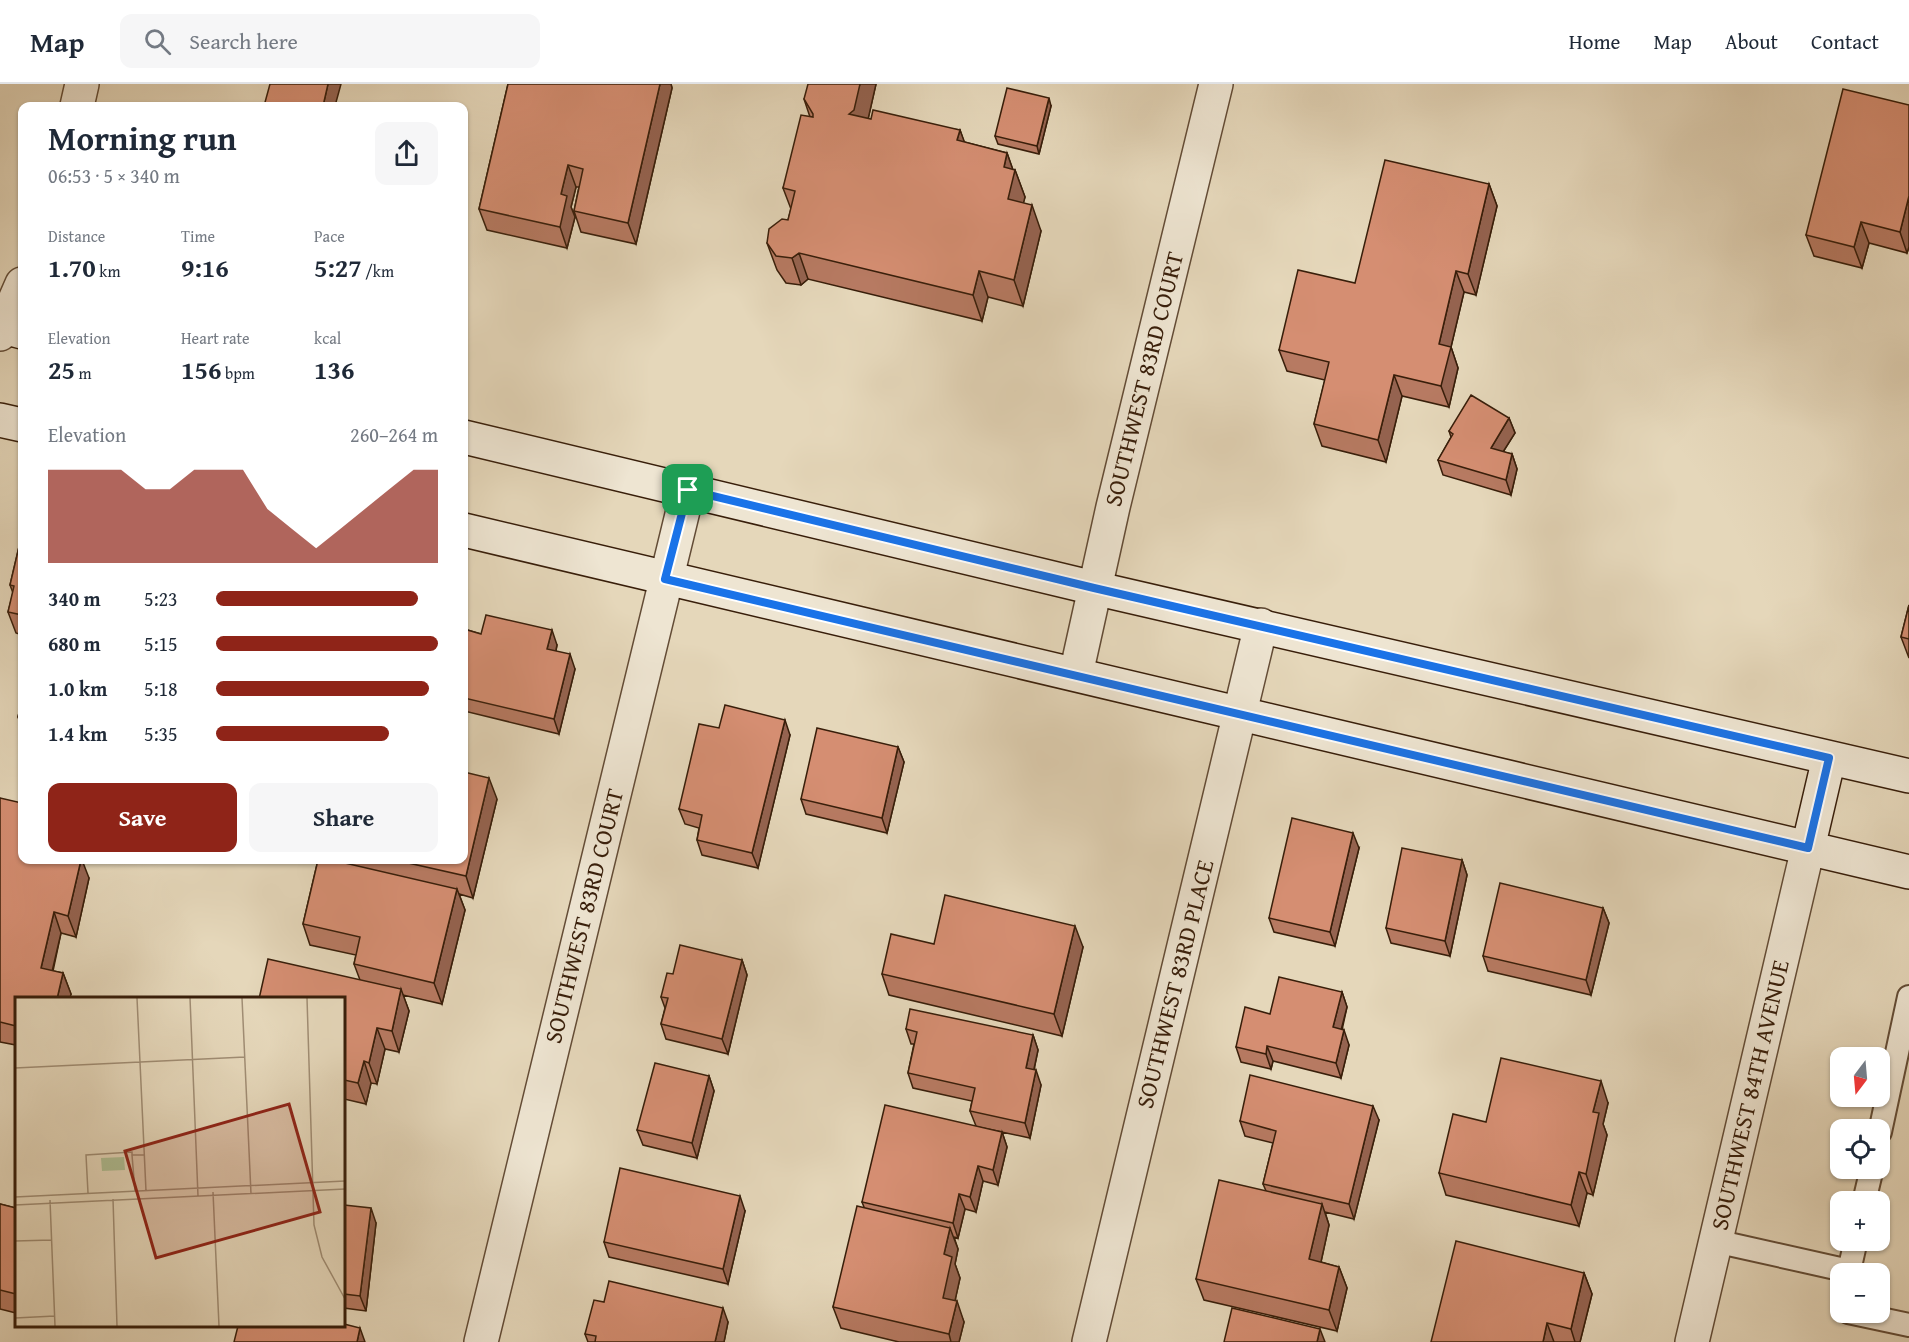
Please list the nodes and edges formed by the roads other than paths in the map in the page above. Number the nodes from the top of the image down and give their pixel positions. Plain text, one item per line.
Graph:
1 (82, 84) edge
2 (1216, 84) edge
3 (78, 102) edge
4 (18, 296) edge
5 (6, 330) edge
6 (0, 420) edge
7 (18, 425) edge
8 (468, 438) edge
9 (688, 490) junction
10 (468, 532) edge
11 (665, 579) junction
12 (1094, 588) junction
13 (1261, 626) junction
14 (1076, 674) junction
15 (1240, 714) junction
16 (1829, 758) junction
17 (1909, 776) edge
18 (1808, 848) junction
19 (1909, 872) edge
20 (1909, 997) edge
21 (1883, 1119) edge
22 (1715, 1241) junction
23 (1830, 1268) edge
24 (1890, 1321) edge
25 (1909, 1325) edge
26 (481, 1342) edge
27 (1089, 1342) edge
28 (1692, 1342) edge

1 - 3 main road
2 - 12 main road, SOUTHWEST 83RD COURT
4 - 5 main road
6 - 7 main road
8 - 9 main road
9 - 11 main road, SOUTHWEST 83RD COURT
9 - 12 main road
10 - 11 main road
11 - 14 main road
11 - 26 main road, SOUTHWEST 83RD COURT
12 - 13 main road
12 - 14 main road, SOUTHWEST 83RD COURT
13 - 15 main road, SOUTHWEST 83RD PLACE
13 - 16 main road
14 - 15 main road
15 - 18 main road
15 - 27 main road, SOUTHWEST 83RD PLACE
16 - 17 main road
16 - 18 main road, SOUTHWEST 84TH AVENUE
18 - 19 main road
18 - 22 main road, SOUTHWEST 84TH AVENUE
20 - 21 lane
22 - 23 lane
22 - 28 main road, SOUTHWEST 84TH AVENUE
24 - 25 lane

